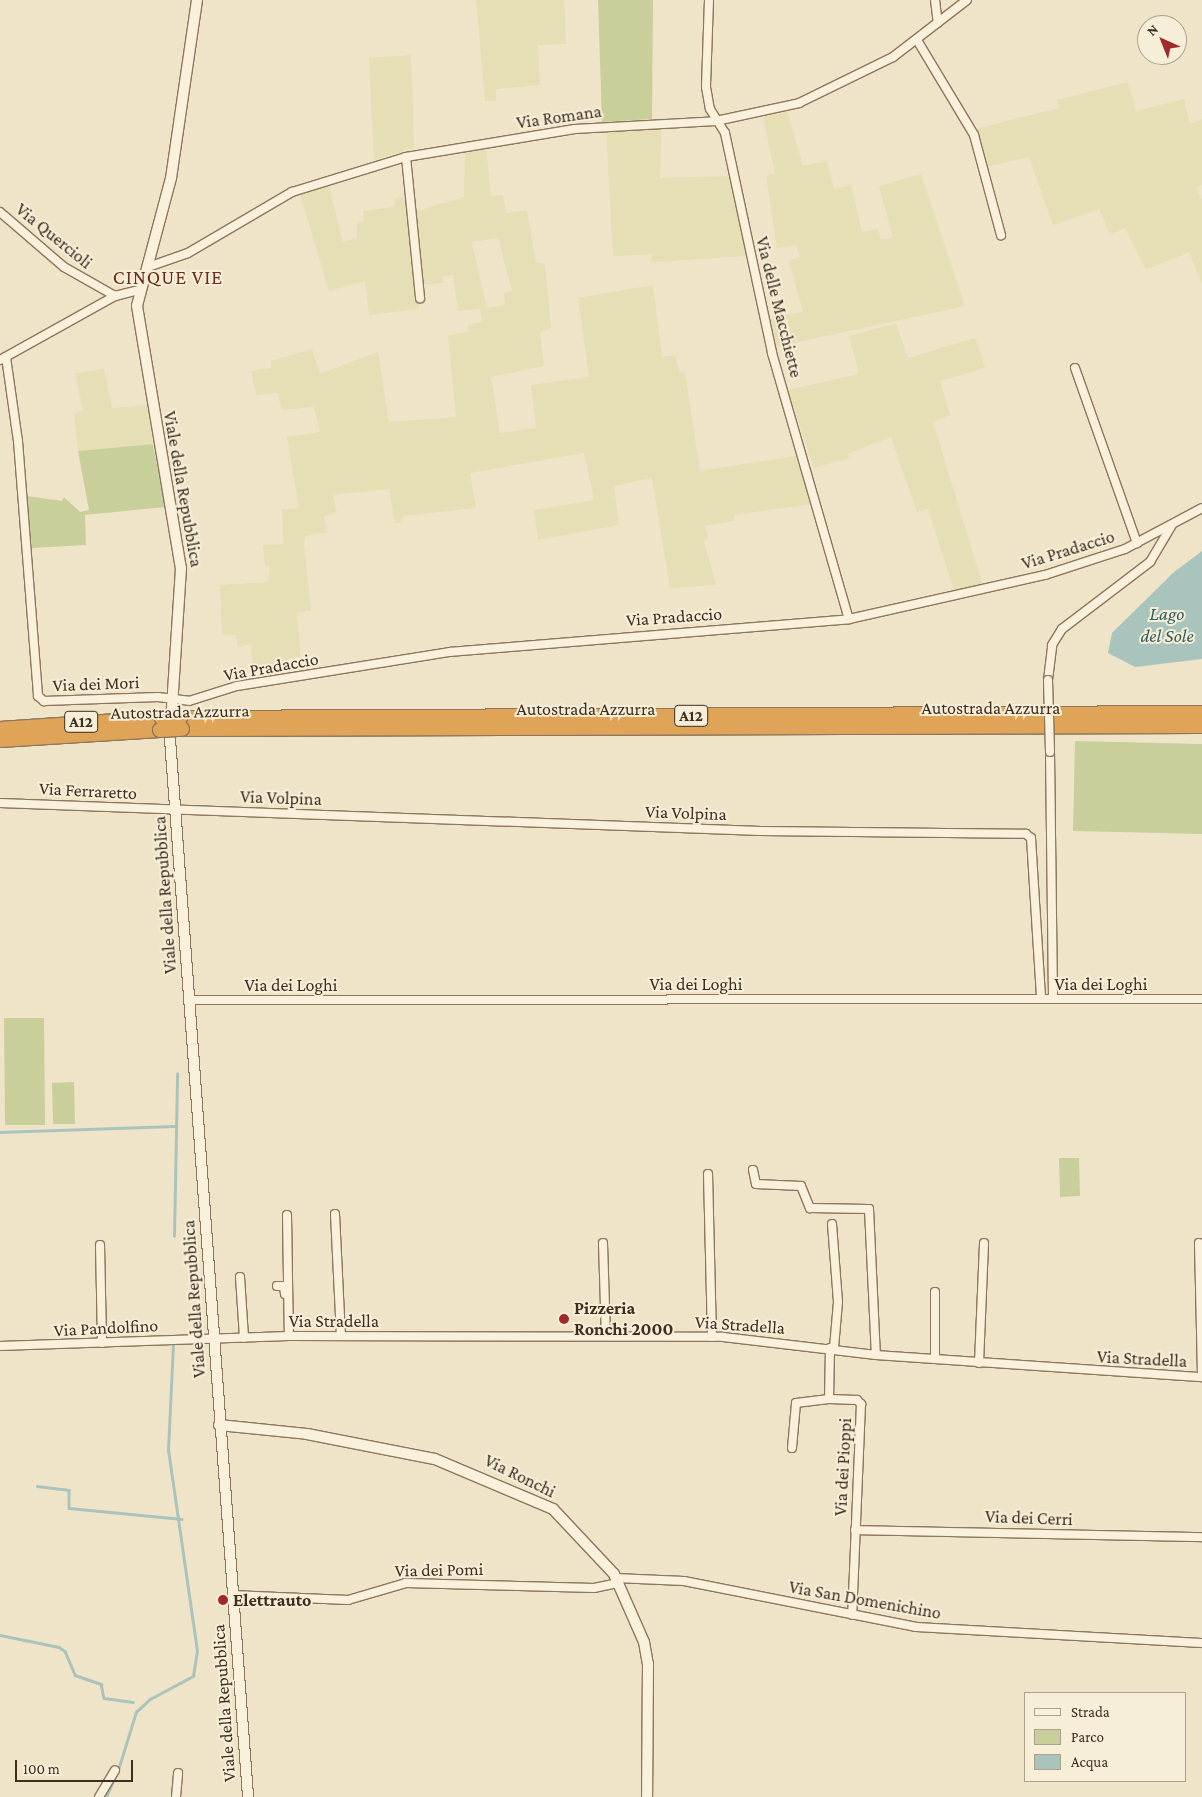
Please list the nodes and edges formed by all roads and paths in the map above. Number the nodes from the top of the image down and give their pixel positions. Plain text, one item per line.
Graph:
1 (197, 0) edge
2 (708, 0) edge
3 (935, 0) edge
4 (967, 0) edge
5 (938, 23) junction
6 (917, 40) junction
7 (716, 121) junction
8 (406, 157) junction
9 (0, 212) edge
10 (1001, 235) dead end
11 (148, 266) junction
12 (139, 290) junction
13 (115, 296) junction
14 (420, 298) dead end
15 (3, 358) edge
16 (1075, 368) dead end
17 (1202, 508) edge
18 (1172, 525) junction
19 (1137, 542) junction
20 (849, 619) junction
21 (169, 698) junction
22 (1202, 713) edge
23 (161, 724) junction
24 (181, 724) junction
25 (1202, 726) edge
26 (0, 729) edge
27 (0, 740) edge
28 (0, 803) edge
29 (176, 811) junction
30 (1041, 999) junction
31 (1053, 999) junction
32 (190, 1000) junction
33 (1202, 1000) edge
34 (753, 1170) dead end
35 (708, 1174) dead end
36 (335, 1214) dead end
37 (287, 1215) dead end
38 (832, 1224) dead end
39 (603, 1243) dead end
40 (984, 1243) dead end
41 (1199, 1243) dead end
42 (100, 1245) dead end
43 (240, 1278) dead end
44 (277, 1286) dead end
45 (935, 1292) dead end
46 (288, 1336) junction
47 (341, 1336) junction
48 (606, 1336) junction
49 (712, 1337) junction
50 (213, 1338) junction
51 (244, 1338) junction
52 (102, 1343) junction
53 (0, 1346) edge
54 (832, 1348) junction
55 (876, 1355) junction
56 (935, 1359) junction
57 (979, 1363) junction
58 (1202, 1377) edge
59 (829, 1399) junction
60 (219, 1425) junction
61 (792, 1448) dead end
62 (855, 1530) junction
63 (1202, 1537) edge
64 (617, 1581) junction
65 (232, 1595) junction
66 (852, 1615) junction
67 (1202, 1643) edge
68 (115, 1770) dead end
69 (178, 1773) dead end
70 (99, 1797) edge
71 (176, 1797) edge
72 (248, 1797) edge
73 (647, 1797) edge

1 - 11 main road, Viale della Repubblica
2 - 7 street, Via delle Macchiette
3 - 5 street
4 - 5 street, Via Romana
5 - 6 street, Via Romana
6 - 7 street, Via Romana
6 - 10 street
7 - 8 street, Via Romana
7 - 20 street, Via delle Macchiette
8 - 11 street, Via Romana
8 - 14 street
9 - 13 street, Via Quercioli
11 - 12 main road, Viale della Repubblica
12 - 13 street
12 - 21 main road, Viale della Repubblica
13 - 15 street
15 - 21 street, Via dei Mori
16 - 19 street
17 - 18 street, Via Pradaccio
18 - 19 street, Via Pradaccio
18 - 31 street, Via Pradaccio, bridge
19 - 20 street, Via Pradaccio
20 - 21 street, Via Pradaccio
21 - 29 main road, Viale della Repubblica
22 - 24 highway, Autostrada Azzurra / A12
23 - 24 highway, Autostrada Azzurra / A12, bridge
23 - 26 highway, Autostrada Azzurra / A12
23 - 27 highway, Autostrada Azzurra / A12
24 - 25 highway, Autostrada Azzurra / A12
28 - 29 street, Via Ferraretto
29 - 30 street, Via Volpina
29 - 32 main road, Viale della Repubblica
30 - 31 street, Via dei Loghi
30 - 32 street, Via dei Loghi
31 - 33 street, Via dei Loghi
32 - 50 main road, Viale della Repubblica
34 - 55 street
35 - 49 street
36 - 47 street
37 - 46 street
38 - 54 street, Via dei Pioppi
39 - 48 street
40 - 57 street
41 - 58 street
42 - 52 street
43 - 51 street
44 - 46 street
45 - 56 street
46 - 47 street, Via Stradella
46 - 51 street, Via Stradella
47 - 48 street, Via Stradella
48 - 49 street, Via Stradella
49 - 54 street, Via Stradella
50 - 51 street, Via Stradella
50 - 52 street, Via Pandolfino
50 - 60 main road, Viale della Repubblica
52 - 53 street, Via Pandolfino
54 - 55 street, Via Stradella
54 - 59 street, Via dei Pioppi
55 - 56 street, Via Stradella
56 - 57 street, Via Stradella
57 - 58 street, Via Stradella
59 - 61 street
59 - 62 street, Via dei Pioppi
60 - 64 main road, Via Ronchi
60 - 65 main road, Viale della Repubblica
62 - 63 street, Via dei Cerri
62 - 66 street, Via dei Pioppi
64 - 65 street, Via dei Pomi
64 - 66 street, Via San Domenichino
64 - 73 main road, Via Ronchi
65 - 72 main road, Viale della Repubblica
66 - 67 street, Via San Domenichino
68 - 70 street
69 - 71 street

